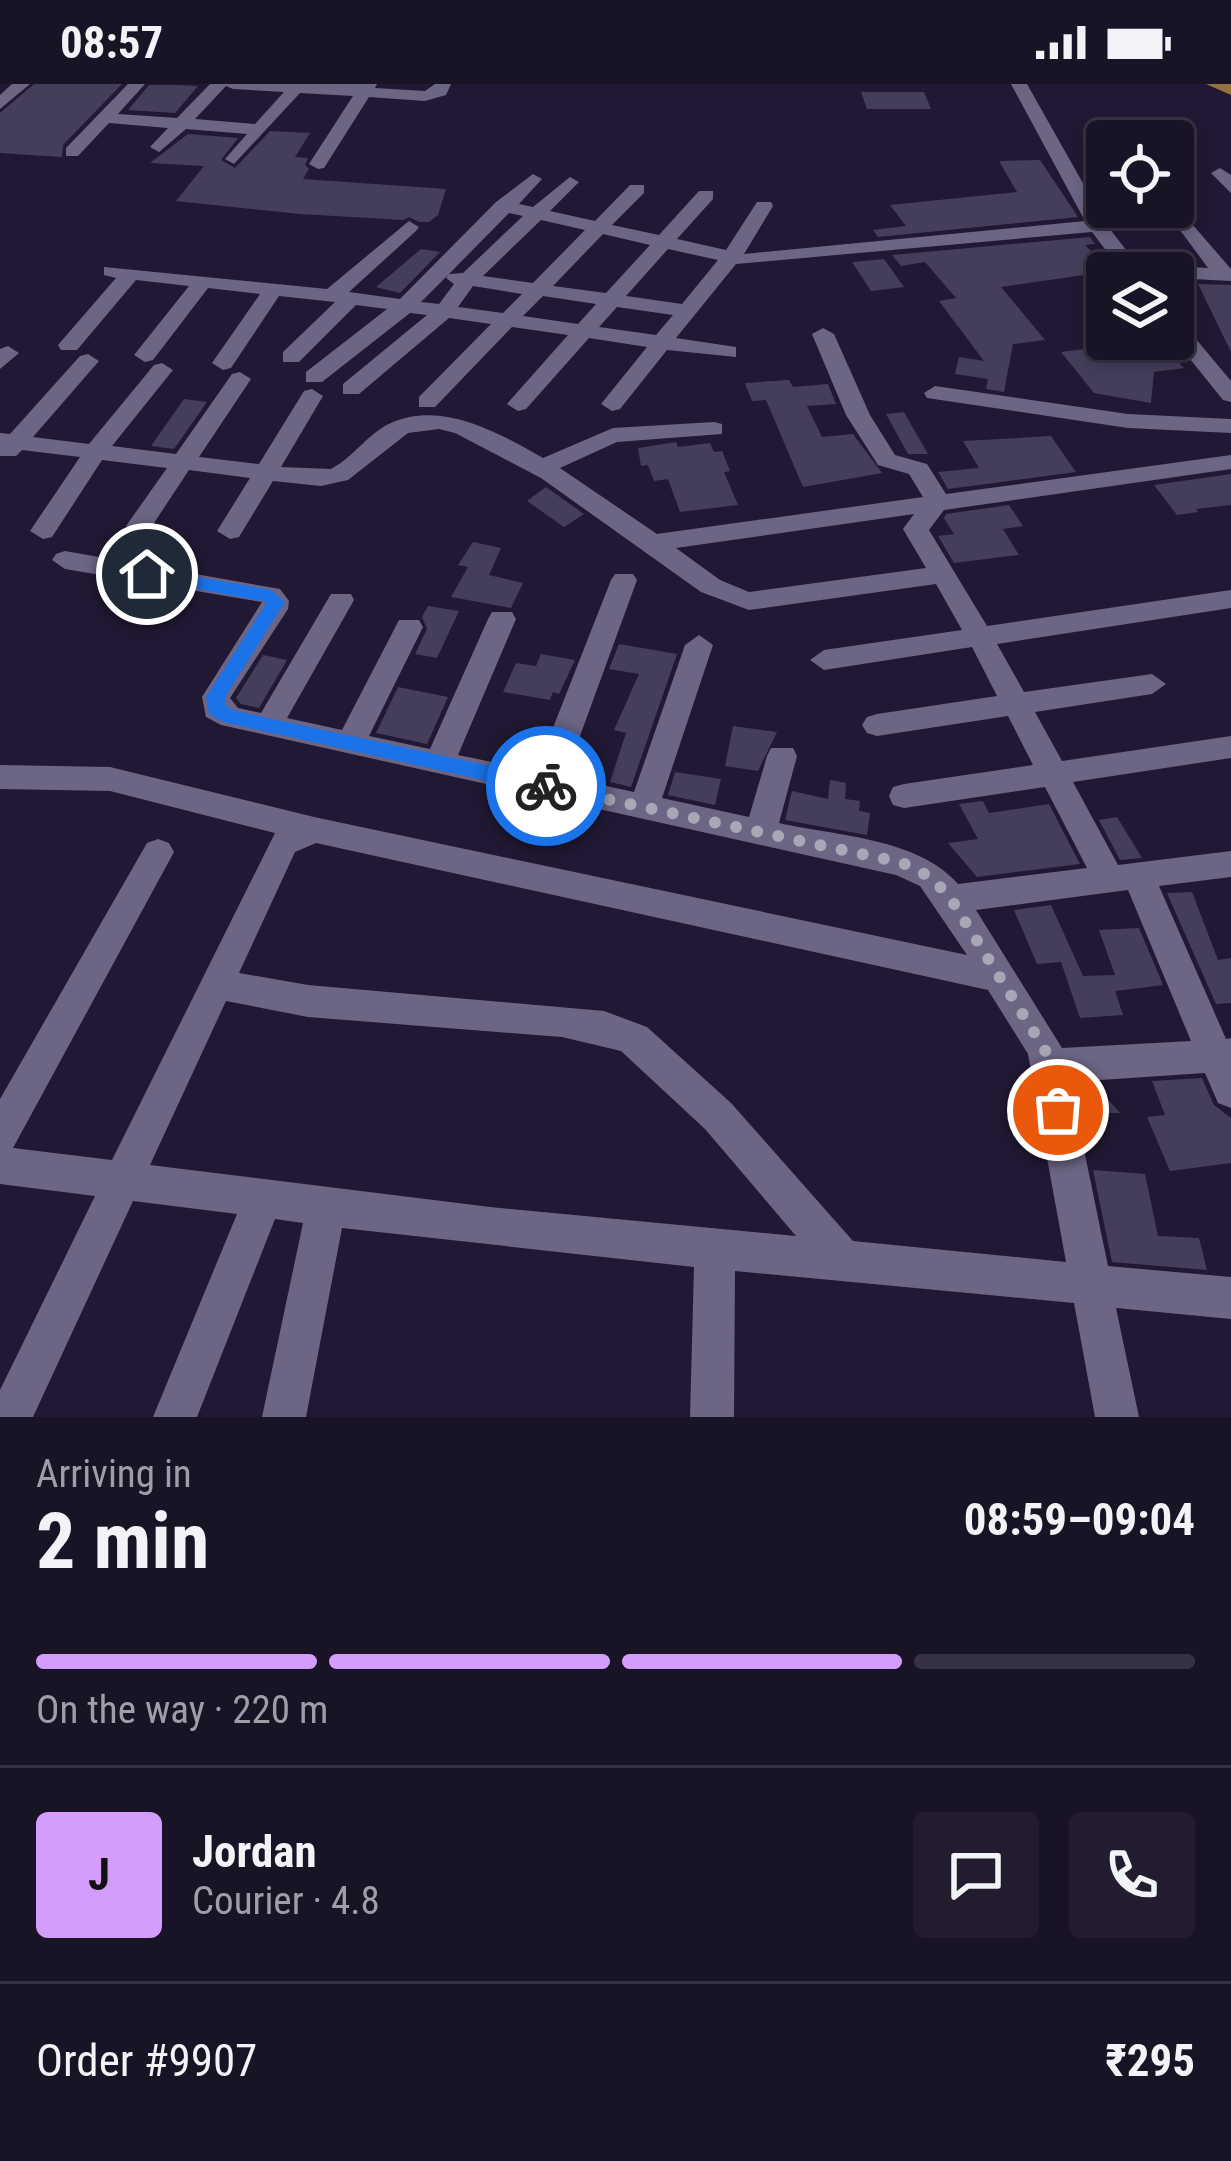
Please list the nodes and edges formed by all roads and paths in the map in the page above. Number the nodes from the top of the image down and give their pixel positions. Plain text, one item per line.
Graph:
1 (22, 84) edge
2 (137, 84) edge
3 (219, 84) edge
4 (232, 84) edge
5 (443, 84) edge
6 (1019, 84) edge
7 (1217, 84) edge
8 (288, 86) edge
9 (366, 88) edge
10 (1231, 89) edge
11 (0, 104) edge
12 (105, 118) junction
13 (180, 124) junction
14 (255, 130) junction
15 (159, 147) dead end
16 (72, 152) dead end
17 (234, 158) dead end
18 (318, 164) dead end
19 (533, 178) dead end
20 (570, 182) dead end
21 (637, 189) dead end
22 (706, 195) dead end
23 (503, 206) junction
24 (764, 206) dead end
25 (1086, 208) edge
26 (536, 214) junction
27 (409, 227) dead end
28 (1086, 227) edge
29 (599, 228) junction
30 (1098, 228) edge
31 (1189, 228) edge
32 (663, 242) junction
33 (1117, 252) edge
34 (730, 258) junction
35 (441, 271) junction
36 (1194, 274) edge
37 (471, 275) junction
38 (1227, 275) edge
39 (203, 281) junction
40 (542, 286) junction
41 (273, 290) junction
42 (615, 296) junction
43 (341, 297) junction
44 (405, 306) junction
45 (690, 307) junction
46 (443, 313) junction
47 (509, 321) junction
48 (584, 331) junction
49 (823, 334) dead end
50 (662, 342) junction
51 (1194, 350) edge
52 (728, 352) dead end
53 (290, 357) dead end
54 (351, 389) dead end
55 (934, 393) dead end
56 (1231, 395) edge
57 (427, 403) dead end
58 (518, 404) dead end
59 (612, 404) dead end
60 (1231, 426) edge
61 (714, 429) dead end
62 (5, 447) edge
63 (95, 452) junction
64 (182, 462) junction
65 (1231, 462) edge
66 (539, 470) junction
67 (265, 472) junction
68 (938, 501) junction
69 (139, 526) dead end
70 (44, 531) dead end
71 (230, 531) dead end
72 (651, 543) junction
73 (65, 560) dead end
74 (940, 575) junction
75 (624, 580) dead end
76 (1231, 599) edge
77 (340, 600) dead end
78 (502, 619) dead end
79 (409, 627) dead end
80 (979, 635) junction
81 (699, 645) dead end
82 (824, 660) dead end
83 (1152, 684) dead end
84 (1014, 701) junction
85 (268, 725) junction
86 (877, 725) dead end
87 (350, 743) junction
88 (1231, 748) edge
89 (782, 756) dead end
90 (440, 763) junction
91 (1051, 770) junction
92 (0, 777) edge
93 (546, 786) junction
94 (904, 796) dead end
95 (644, 807) junction
96 (314, 830) junction
97 (761, 832) junction
98 (158, 852) dead end
99 (1231, 864) edge
100 (1125, 879) junction
101 (951, 899) junction
102 (1000, 977) junction
103 (216, 984) junction
104 (1223, 1056) edge
105 (1049, 1066) junction
106 (1231, 1091) edge
107 (0, 1135) edge
108 (0, 1165) edge
109 (123, 1181) junction
110 (262, 1199) junction
111 (326, 1207) junction
112 (715, 1250) junction
113 (844, 1262) junction
114 (1089, 1287) junction
115 (1231, 1298) edge
116 (10, 1417) edge
117 (176, 1417) edge
118 (284, 1417) edge
119 (712, 1417) edge
120 (1117, 1417) edge

1 - 11 street
2 - 12 street
3 - 13 street
4 - 8 street
5 - 9 street
6 - 25 street
7 - 10 main road
8 - 9 street
8 - 14 street
9 - 18 street
12 - 13 street
12 - 16 street
13 - 14 street
13 - 15 street
14 - 17 street
19 - 23 street
20 - 26 street
21 - 29 street
22 - 32 street
23 - 26 street
23 - 35 street
24 - 34 street
26 - 29 street
26 - 37 street
27 - 43 street
28 - 34 street
29 - 32 street
29 - 40 street
30 - 33 street
31 - 38 street
32 - 34 street
32 - 42 street
34 - 45 street
35 - 37 street
35 - 44 street
36 - 38 street
37 - 40 street
37 - 46 street
39 - 41 street
39 - 62 street
39 - 63 street
40 - 42 street
40 - 47 street
41 - 43 street
41 - 64 street
42 - 45 street
42 - 48 street
43 - 44 street
43 - 53 street
44 - 46 street
44 - 67 street
45 - 50 street
46 - 47 street
46 - 54 street
47 - 48 street
47 - 57 street
48 - 50 street
48 - 58 street
49 - 68 street
50 - 52 street
50 - 59 street
51 - 56 street
55 - 60 street
61 - 66 street
62 - 63 street
63 - 64 street
63 - 70 street
64 - 67 street
64 - 69 street
65 - 68 street
66 - 67 street
66 - 72 street
67 - 71 street
68 - 72 street
68 - 74 street
72 - 74 street
73 - 85 street
74 - 80 street
75 - 93 street
76 - 80 street
77 - 85 street
78 - 90 street
79 - 87 street
80 - 82 street
80 - 84 street
81 - 95 street
83 - 84 street
84 - 86 street
84 - 91 street
85 - 87 street
87 - 90 street
88 - 91 street
89 - 97 street
90 - 93 street
91 - 94 street
91 - 100 street
92 - 96 street
93 - 95 street
95 - 97 street
96 - 102 street
96 - 103 street
97 - 101 street
98 - 107 street
99 - 100 street
100 - 101 street
100 - 104 street
101 - 102 street
102 - 105 street
103 - 109 street
103 - 113 street
104 - 105 street
104 - 106 street
105 - 114 street
108 - 109 street
109 - 110 street
109 - 116 street
110 - 111 street
110 - 117 street
111 - 112 street
111 - 118 street
112 - 113 street
112 - 119 street
113 - 114 street
114 - 115 street
114 - 120 street

